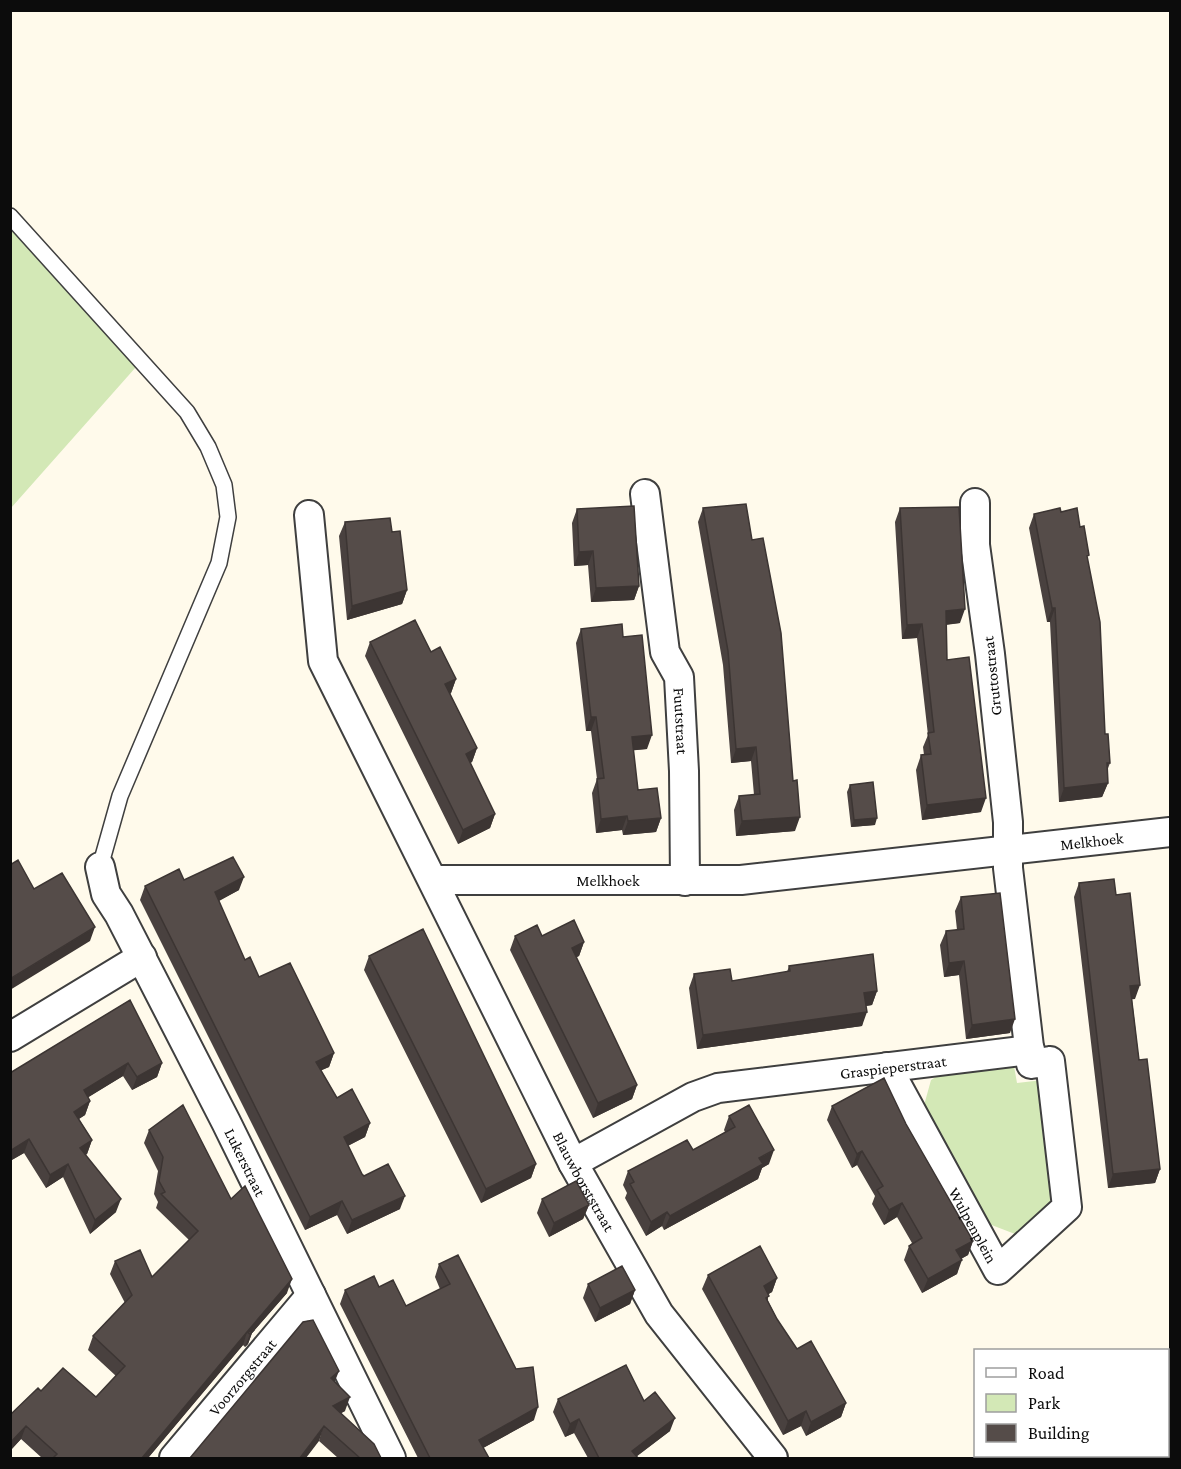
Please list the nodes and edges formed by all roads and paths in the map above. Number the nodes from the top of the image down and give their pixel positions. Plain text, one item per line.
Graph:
1 (10, 216) edge
2 (645, 494) dead end
3 (975, 503) dead end
4 (309, 515) dead end
5 (1170, 832) edge
6 (1008, 850) junction
7 (100, 867) joint
8 (434, 880) junction
9 (685, 881) junction
10 (142, 957) junction
11 (10, 1037) edge
12 (1030, 1050) junction
13 (887, 1067) junction
14 (573, 1163) junction
15 (311, 1295) junction
16 (174, 1458) edge
17 (391, 1458) edge
18 (773, 1458) edge

1 - 7 lane
2 - 9 street, Fuutstraat
3 - 6 street, Gruttostraat
4 - 8 street
5 - 6 street, Melkhoek
6 - 9 street, Melkhoek
6 - 12 street
7 - 10 street, Lukerstraat
8 - 9 street, Melkhoek
8 - 14 street, Blauwborststraat
10 - 11 street
10 - 15 street, Lukerstraat
12 - 13 street, Graspieperstraat
12 - 13 street, Wulpenplein
13 - 14 street, Graspieperstraat
14 - 18 street, Blauwborststraat
15 - 16 street, Voorzorgstraat
15 - 17 street, Lukerstraat

